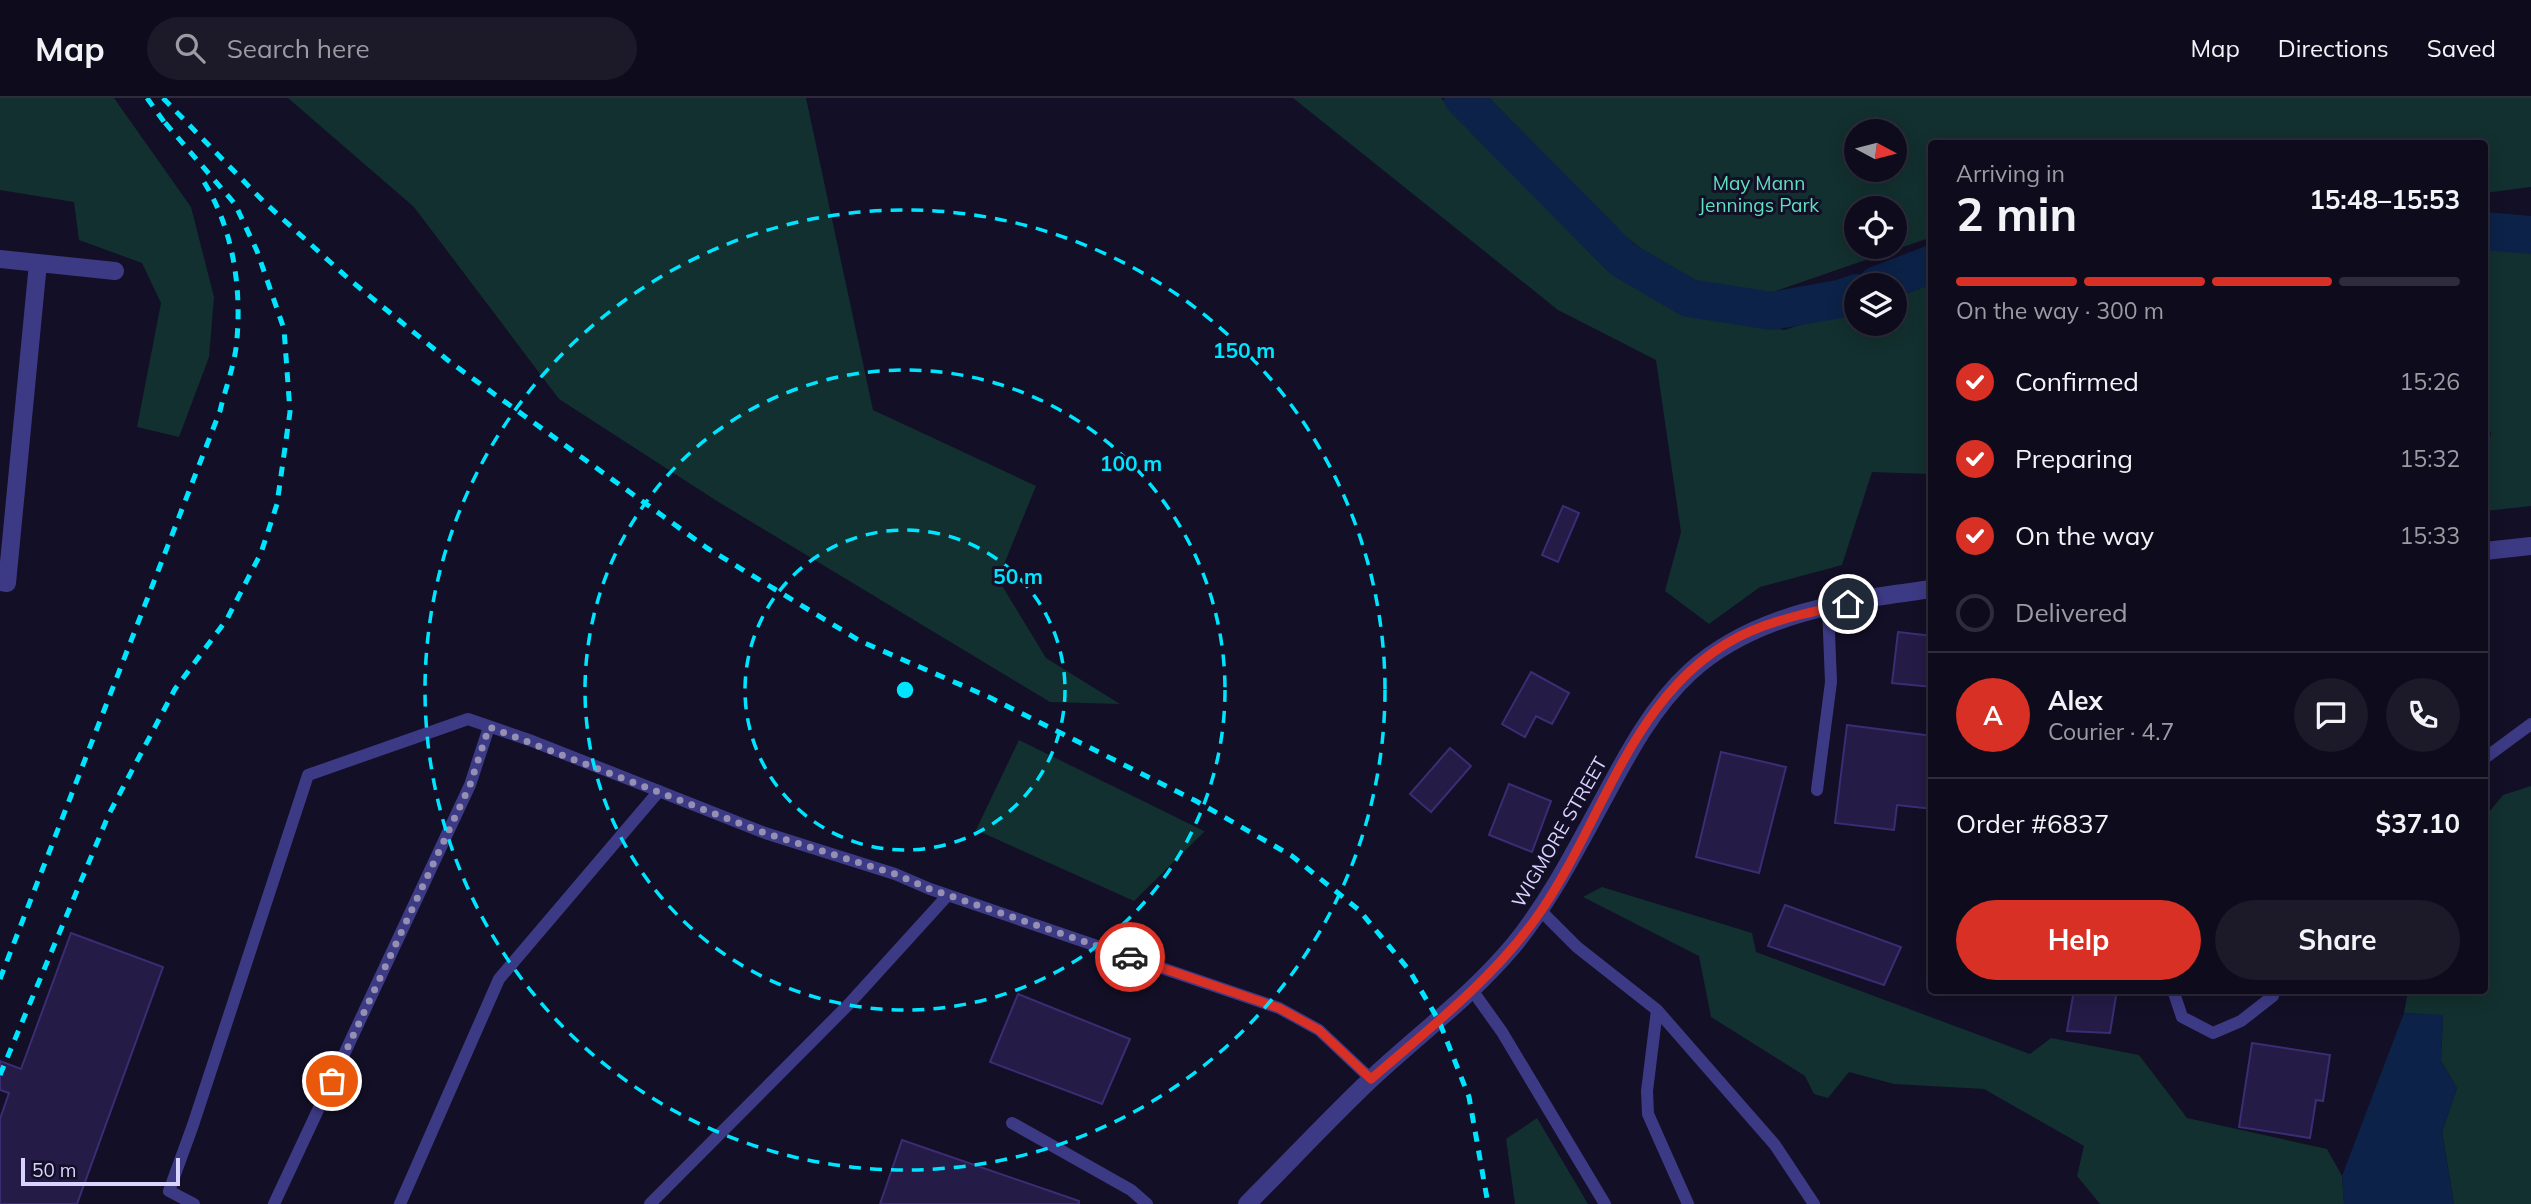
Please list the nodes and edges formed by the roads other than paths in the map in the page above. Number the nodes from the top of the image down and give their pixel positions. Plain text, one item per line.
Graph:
1 (0, 259) edge
2 (38, 263) junction
3 (115, 271) dead end
4 (2531, 546) edge
5 (2488, 551) edge
6 (4, 583) edge
7 (1928, 590) edge
8 (1828, 608) junction
9 (2531, 724) edge
10 (489, 727) junction
11 (2488, 756) edge
12 (1817, 790) dead end
13 (659, 791) junction
14 (948, 895) junction
15 (1541, 911) junction
16 (1472, 990) junction
17 (2174, 994) edge
18 (2273, 996) dead end
19 (1657, 1010) junction
20 (1371, 1079) junction
21 (1012, 1123) dead end
22 (194, 1204) edge
23 (274, 1204) edge
24 (400, 1204) edge
25 (650, 1204) edge
26 (1147, 1204) edge
27 (1247, 1204) edge
28 (1605, 1204) edge
29 (1688, 1204) edge
30 (1814, 1204) edge

1 - 2 street
2 - 3 street
2 - 6 street
4 - 5 street
7 - 8 street, WIGMORE STREET
8 - 12 lane
8 - 15 street, WIGMORE STREET
9 - 11 lane
10 - 13 lane
10 - 22 lane
10 - 23 lane
13 - 14 lane
13 - 24 lane
14 - 20 lane
14 - 25 lane
15 - 16 street, WIGMORE STREET
15 - 19 lane
16 - 20 street, WIGMORE STREET
16 - 28 lane
17 - 18 lane
19 - 29 lane
19 - 30 lane
20 - 27 street, WIGMORE STREET
21 - 26 lane

